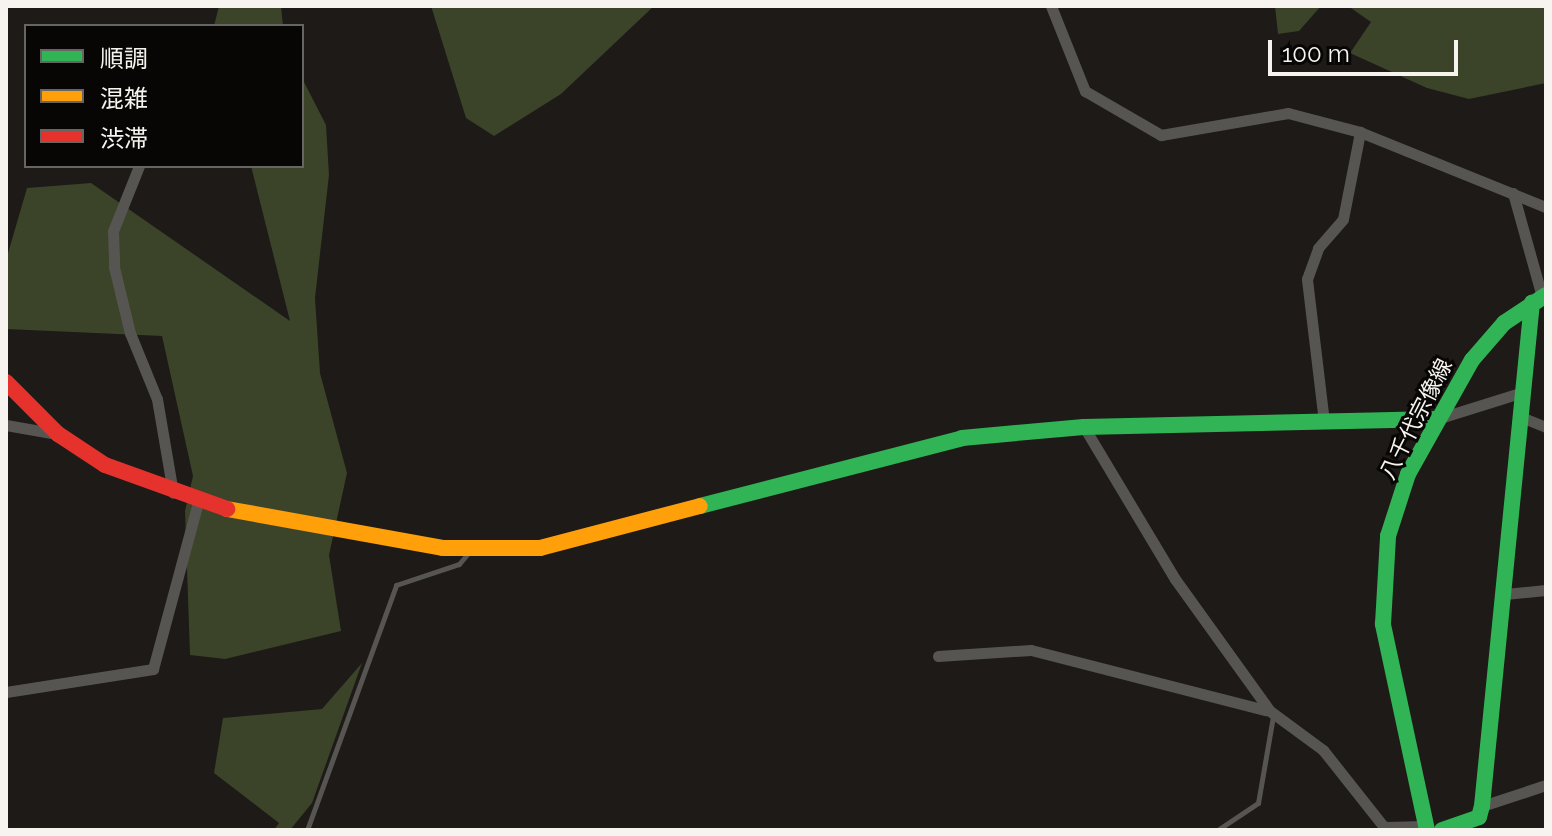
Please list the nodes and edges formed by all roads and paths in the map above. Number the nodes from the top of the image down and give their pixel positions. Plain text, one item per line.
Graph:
1 (1051, 6) edge
2 (1360, 132) junction
3 (138, 168) edge
4 (1513, 193) junction
5 (1546, 207) edge
6 (1540, 298) edge
7 (6, 382) edge
8 (1523, 392) junction
9 (1437, 419) junction
10 (1526, 419) junction
11 (1324, 422) junction
12 (6, 425) edge
13 (1084, 427) junction
14 (1546, 427) edge
15 (58, 434) junction
16 (173, 493) junction
17 (198, 502) junction
18 (472, 548) junction
19 (1546, 590) edge
20 (1505, 594) junction
21 (938, 656) dead end
22 (6, 692) edge
23 (1272, 712) junction
24 (1546, 785) edge
25 (1482, 806) junction
26 (1426, 828) edge
27 (1219, 829) edge
28 (307, 830) edge
29 (1442, 830) edge

1 - 2 street
2 - 4 street
2 - 11 street
3 - 16 street
4 - 5 street
4 - 6 street
6 - 8 street
6 - 9 street, 八千代宗像線
7 - 15 street
8 - 9 street
8 - 10 street
9 - 11 street
9 - 26 street, 八千代宗像線
10 - 14 street
10 - 20 street
11 - 13 street
12 - 15 street
13 - 18 street
13 - 23 street
15 - 16 street
16 - 17 street
17 - 18 street
17 - 22 street
18 - 28 lane
19 - 20 street
20 - 25 street
21 - 23 street
23 - 26 street
23 - 27 lane
24 - 25 street
25 - 29 street

